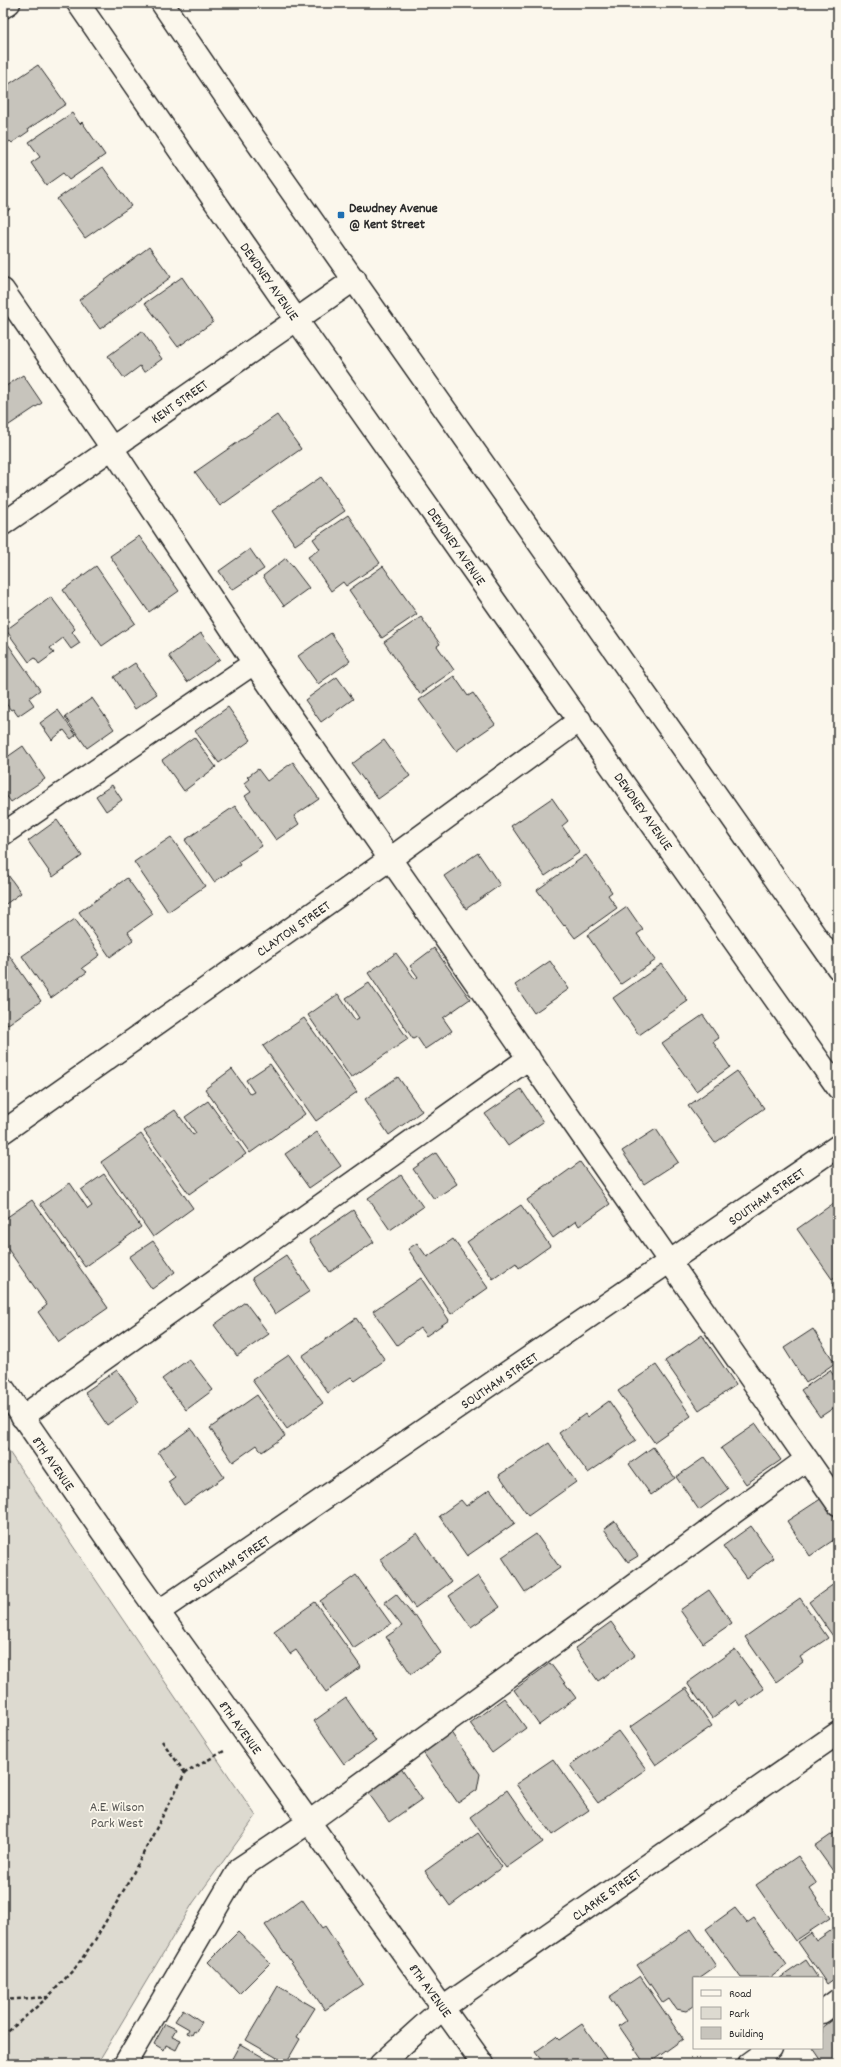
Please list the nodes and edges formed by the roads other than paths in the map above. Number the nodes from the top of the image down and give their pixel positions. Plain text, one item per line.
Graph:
1 (9, 3) edge
2 (78, 3) edge
3 (162, 3) edge
4 (3, 7) edge
5 (355, 279) junction
6 (3, 290) edge
7 (296, 319) junction
8 (112, 448) junction
9 (3, 524) edge
10 (254, 663) junction
11 (580, 720) junction
12 (3, 834) edge
13 (390, 859) junction
14 (838, 968) edge
15 (529, 1058) junction
16 (838, 1088) edge
17 (3, 1132) edge
18 (838, 1146) edge
19 (671, 1262) junction
20 (3, 1388) edge
21 (22, 1417) junction
22 (807, 1459) junction
23 (838, 1504) edge
24 (158, 1612) junction
25 (838, 1733) edge
26 (309, 1822) junction
27 (838, 2000) edge
28 (444, 2007) junction
29 (823, 2011) edge
30 (771, 2049) edge
31 (125, 2064) edge
32 (381, 2064) edge
33 (483, 2064) edge
34 (749, 2064) edge

1 - 4 street
2 - 7 street, DEWDNEY AVENUE
3 - 5 street
5 - 7 street, KENT STREET
5 - 14 street
6 - 8 street
7 - 8 street, KENT STREET
7 - 11 street, DEWDNEY AVENUE
8 - 9 street, KENT STREET
8 - 10 street
10 - 12 street
10 - 13 street
11 - 13 street, CLAYTON STREET
11 - 16 street, DEWDNEY AVENUE
13 - 15 street
13 - 17 street, CLAYTON STREET
15 - 19 street
15 - 21 street
18 - 19 street, SOUTHAM STREET
19 - 22 street
19 - 24 street, SOUTHAM STREET
20 - 21 street, 8TH AVENUE
21 - 24 street, 8TH AVENUE
22 - 23 street
22 - 26 street
24 - 26 street, 8TH AVENUE
25 - 28 street, CLARKE STREET
26 - 28 street, 8TH AVENUE
26 - 31 street
27 - 29 street
28 - 32 street, CLARKE STREET
28 - 33 street, 8TH AVENUE
30 - 34 street

